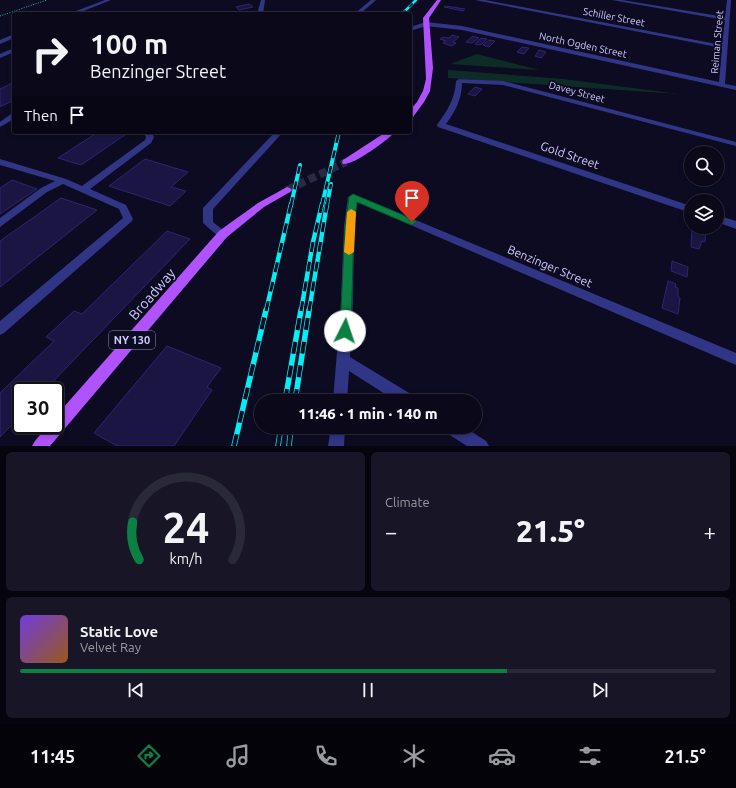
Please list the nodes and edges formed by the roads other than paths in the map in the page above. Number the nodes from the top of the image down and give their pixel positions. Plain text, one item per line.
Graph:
1 (109, 0) edge
2 (263, 0) edge
3 (374, 0) edge
4 (439, 0) edge
5 (450, 0) edge
6 (454, 0) edge
7 (463, 0) edge
8 (472, 0) edge
9 (477, 0) edge
10 (614, 0) edge
11 (729, 0) edge
12 (76, 12) edge
13 (260, 12) edge
14 (359, 12) edge
15 (727, 19) junction
16 (426, 24) junction
17 (412, 28) edge
18 (12, 37) edge
19 (0, 42) edge
20 (725, 47) junction
21 (12, 51) edge
22 (0, 56) edge
23 (722, 85) junction
24 (736, 88) edge
25 (412, 113) edge
26 (12, 117) edge
27 (0, 125) edge
28 (441, 125) joint
29 (148, 134) edge
30 (277, 134) edge
31 (388, 134) edge
32 (736, 144) edge
33 (0, 162) edge
34 (346, 162) tunnel mouth
35 (63, 181) junction
36 (83, 190) junction
37 (287, 190) tunnel mouth
38 (684, 208) edge
39 (724, 221) edge
40 (0, 223) edge
41 (736, 225) edge
42 (223, 234) junction
43 (0, 329) edge
44 (736, 359) edge
45 (344, 360) junction
46 (341, 394) edge
47 (398, 394) edge
48 (337, 434) edge
49 (461, 434) edge
50 (40, 446) edge
51 (336, 446) edge
52 (481, 446) edge

1 - 12 street
2 - 13 street
3 - 14 street
4 - 16 main road
5 - 6 street
7 - 8 street
9 - 20 street, Schiller Street
10 - 15 street
11 - 15 street, Reiman Street
15 - 20 street, Reiman Street
16 - 17 street
16 - 23 street, North Ogden Street
16 - 25 main road
18 - 19 street
20 - 23 street, Reiman Street
21 - 22 street
23 - 24 street, North Ogden Street
26 - 27 street
28 - 32 street, Davey Street
28 - 38 street, Gold Street
29 - 36 street
30 - 42 street
31 - 34 main road
33 - 35 street
35 - 36 street
35 - 40 street
36 - 43 street
37 - 42 main road, NY 130
39 - 41 street
42 - 50 main road, Broadway / NY 130
44 - 45 street, Benzinger Street
45 - 46 street
45 - 47 street
48 - 51 street
49 - 52 street

